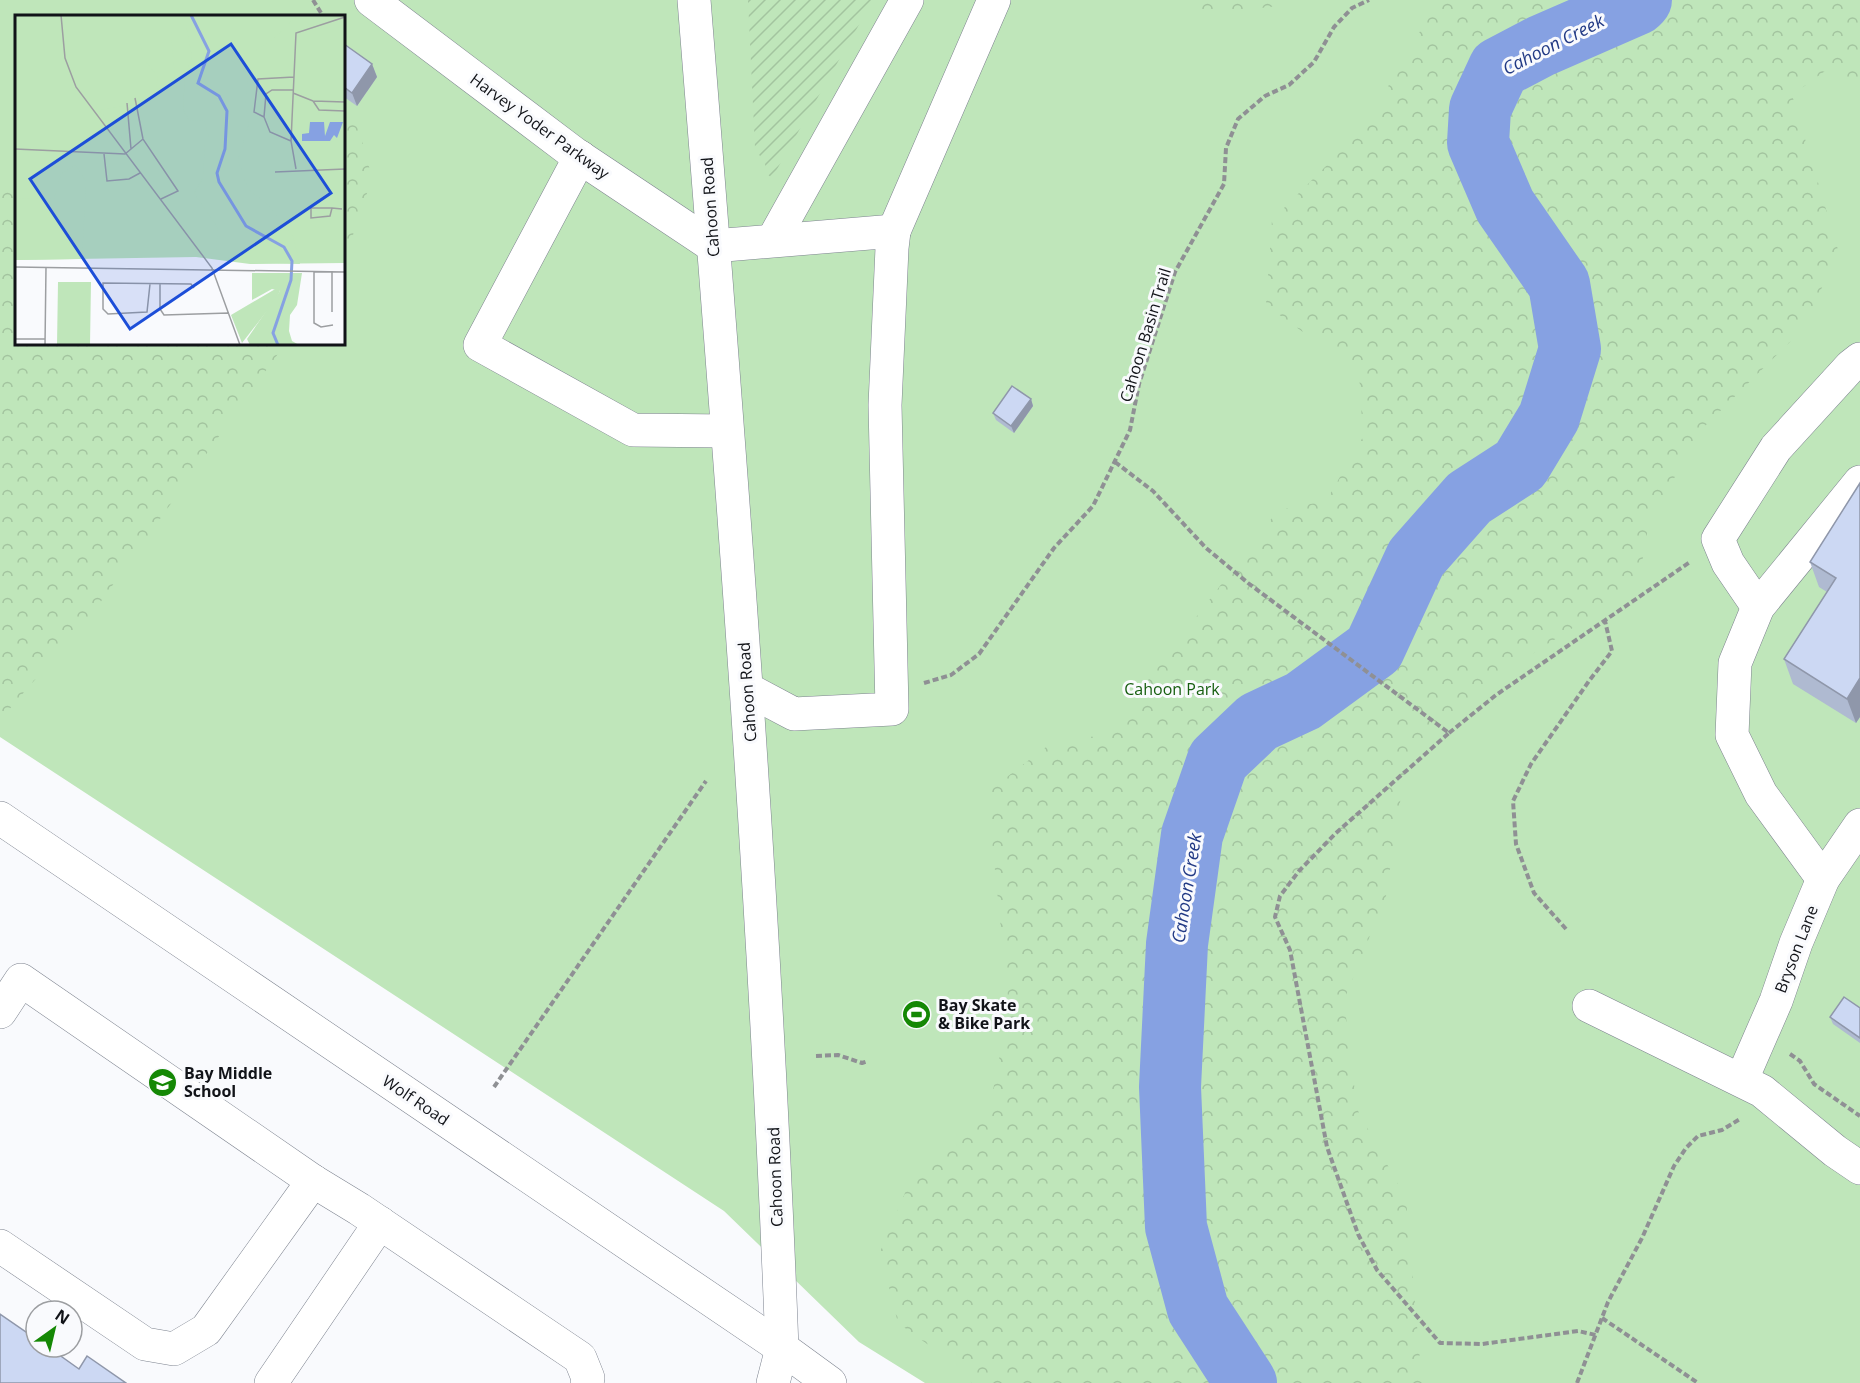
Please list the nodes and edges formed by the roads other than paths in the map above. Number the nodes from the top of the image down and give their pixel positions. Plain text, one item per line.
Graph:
1 (371, 0) edge
2 (694, 0) edge
3 (907, 0) edge
4 (994, 0) edge
5 (580, 157) junction
6 (894, 231) junction
7 (773, 240) junction
8 (713, 246) junction
9 (1860, 359) edge
10 (726, 431) junction
11 (1860, 482) edge
12 (1758, 607) junction
13 (747, 689) junction
14 (0, 818) edge
15 (1860, 825) edge
16 (1823, 879) junction
17 (1589, 1006) dead end
18 (0, 1012) edge
19 (1742, 1079) junction
20 (1860, 1168) edge
21 (313, 1180) junction
22 (380, 1223) junction
23 (0, 1246) edge
24 (782, 1348) junction
25 (272, 1383) edge
26 (587, 1383) edge
27 (773, 1383) edge
28 (830, 1383) edge

1 - 5 street, Harvey Yoder Parkway
2 - 8 street, Cahoon Road
3 - 7 street
4 - 6 street
5 - 8 street, Harvey Yoder Parkway
5 - 10 street
6 - 7 street
6 - 13 street
7 - 8 street
8 - 10 street, Cahoon Road
9 - 12 street
10 - 13 street, Cahoon Road
11 - 12 street
12 - 16 street
13 - 24 street, Cahoon Road
14 - 24 street, Wolf Road
15 - 16 street, Bryson Lane
16 - 19 street, Bryson Lane
17 - 19 street
18 - 21 street
19 - 20 street
21 - 22 street
21 - 23 street
22 - 25 street
22 - 26 street
24 - 27 street, Cahoon Road
24 - 28 street, Wolf Road

